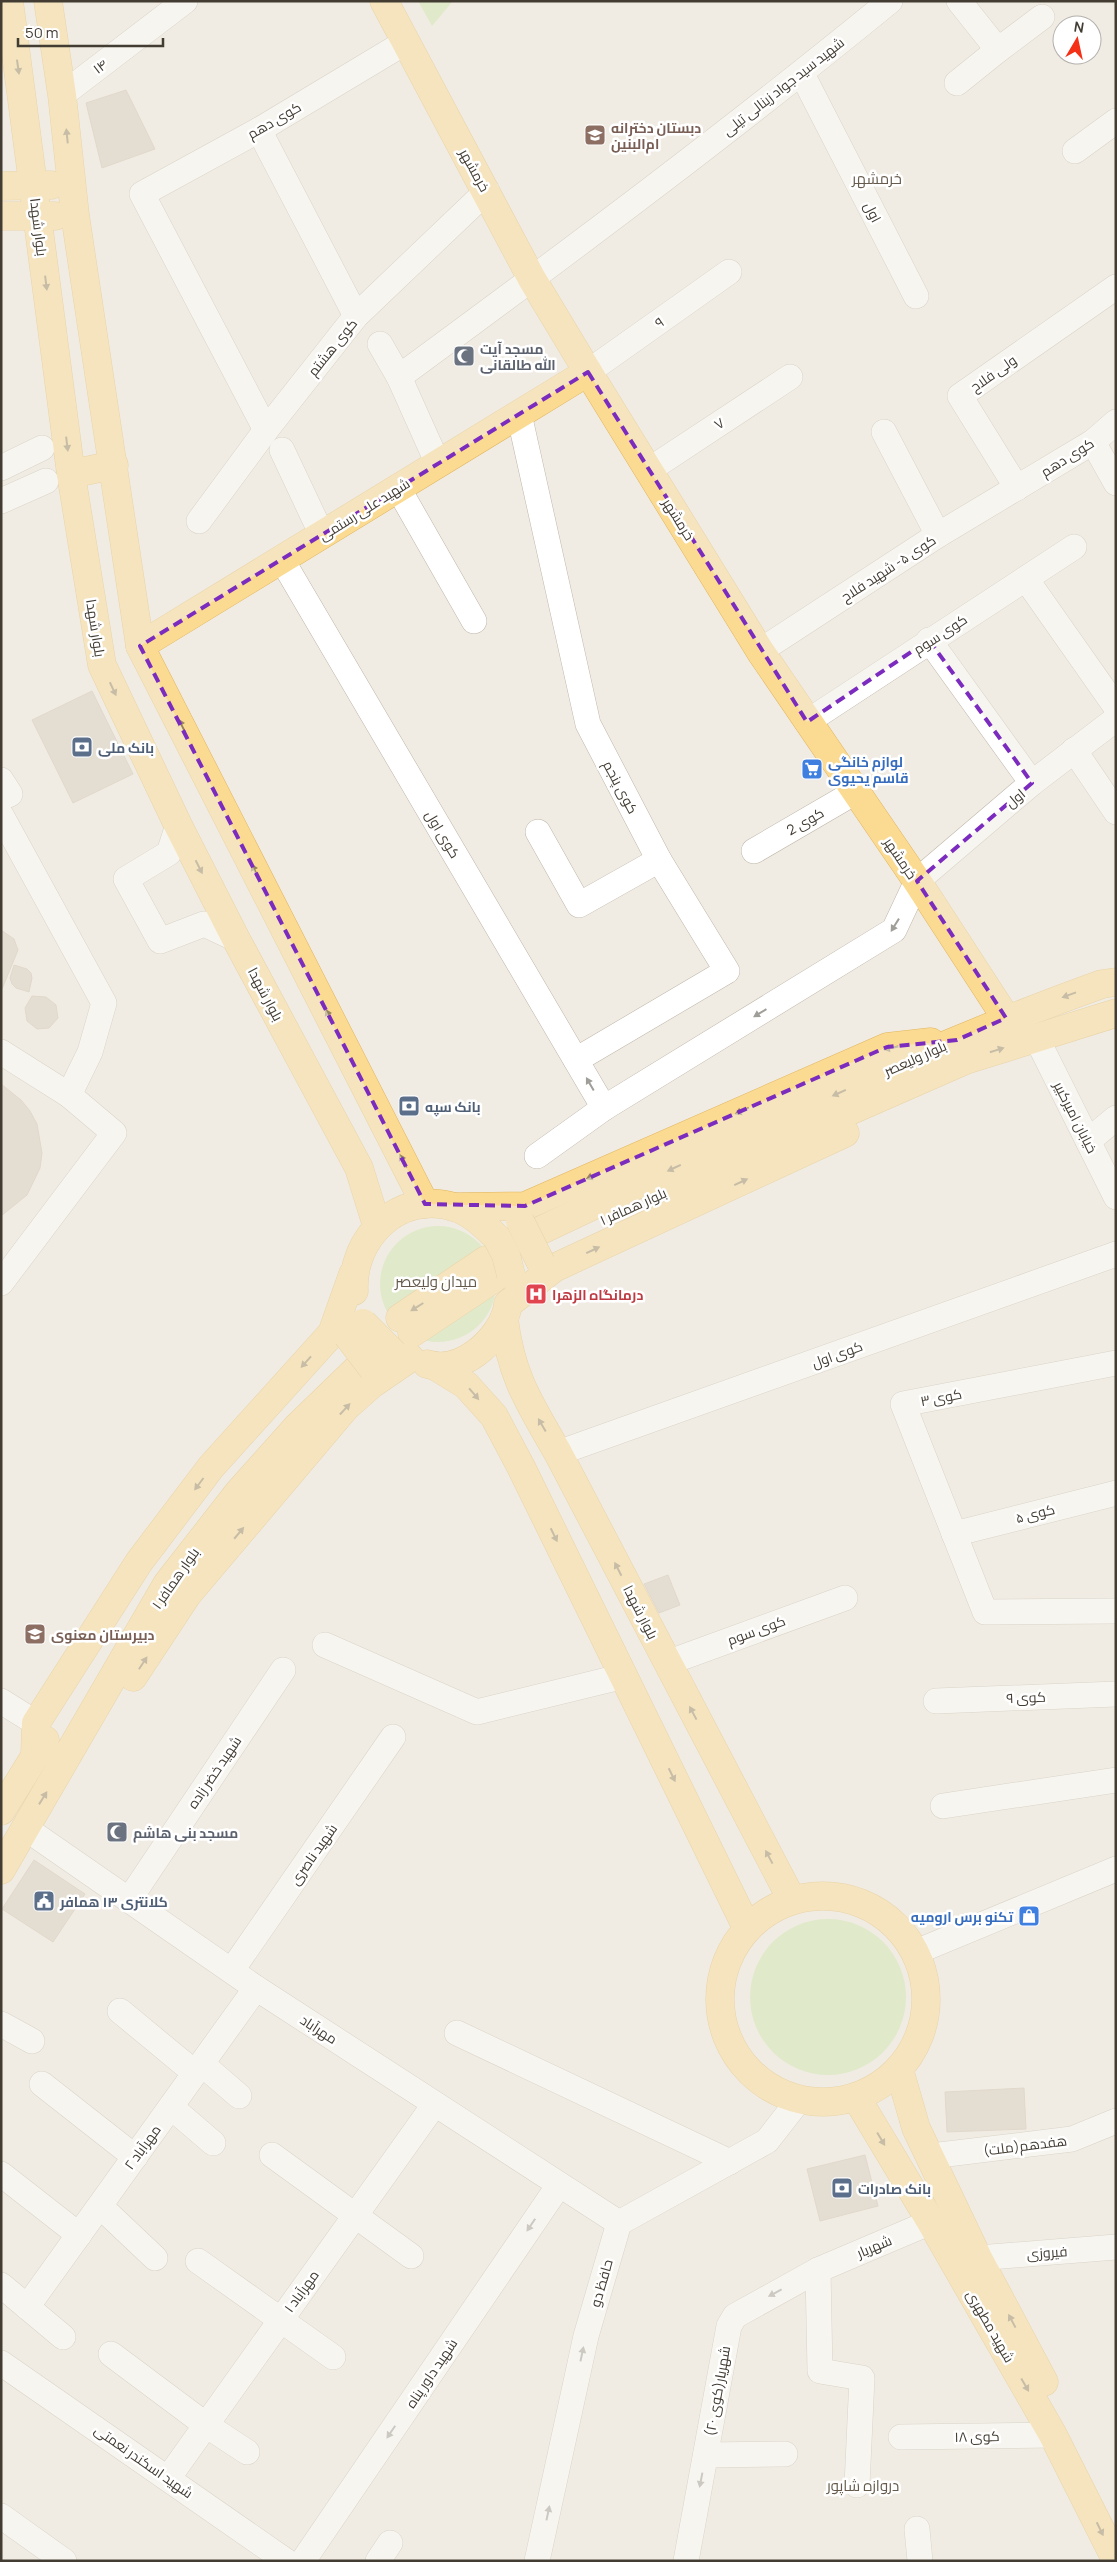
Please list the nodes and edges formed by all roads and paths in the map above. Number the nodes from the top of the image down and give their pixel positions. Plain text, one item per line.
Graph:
1 (9, 1) edge
2 (48, 1) edge
3 (185, 1) edge
4 (890, 1) edge
5 (959, 1) edge
6 (388, 6) edge
7 (1042, 17) dead end
8 (404, 43) junction
9 (998, 50) junction
10 (802, 74) junction
11 (957, 83) dead end
12 (62, 95) junction
13 (1116, 121) edge
14 (259, 130) junction
15 (1075, 151) dead end
16 (72, 184) junction
17 (1, 186) edge
18 (34, 186) junction
19 (487, 192) junction
20 (75, 215) junction
21 (1, 216) edge
22 (38, 218) junction
23 (729, 272) dead end
24 (532, 279) junction
25 (1116, 288) edge
26 (916, 296) dead end
27 (356, 316) junction
28 (380, 344) dead end
29 (588, 372) junction
30 (398, 377) junction
31 (790, 377) dead end
32 (519, 414) junction
33 (1116, 422) edge
34 (266, 430) junction
35 (884, 432) dead end
36 (1093, 442) junction
37 (42, 448) dead end
38 (282, 450) dead end
39 (438, 464) junction
40 (114, 465) junction
41 (1, 468) edge
42 (648, 470) junction
43 (58, 478) junction
44 (1116, 483) edge
45 (398, 488) junction
46 (1017, 488) junction
47 (1, 501) edge
48 (199, 521) dead end
49 (322, 535) junction
50 (938, 535) junction
51 (1074, 548) dead end
52 (282, 560) junction
53 (1026, 579) junction
54 (474, 621) dead end
55 (929, 640) junction
56 (140, 646) junction
57 (760, 651) junction
58 (1116, 707) edge
59 (1116, 719) edge
60 (807, 722) junction
61 (1074, 750) junction
62 (1, 780) edge
63 (1032, 783) junction
64 (856, 791) junction
65 (1, 798) edge
66 (1116, 812) edge
67 (1, 815) edge
68 (178, 825) junction
69 (538, 832) dead end
70 (754, 851) dead end
71 (659, 860) junction
72 (917, 882) junction
73 (236, 939) junction
74 (1116, 982) edge
75 (1116, 1013) edge
76 (1006, 1018) junction
77 (1036, 1037) junction
78 (962, 1050) junction
79 (1, 1052) edge
80 (576, 1060) junction
81 (70, 1095) junction
82 (604, 1108) junction
83 (1116, 1118) edge
84 (1088, 1142) junction
85 (537, 1156) dead end
86 (723, 1156) joint
87 (1116, 1197) edge
88 (426, 1204) junction
89 (453, 1207) junction
90 (376, 1226) junction
91 (535, 1240) junction
92 (1116, 1254) edge
93 (497, 1263) junction
94 (1, 1283) edge
95 (506, 1311) junction
96 (379, 1350) junction
97 (1116, 1363) edge
98 (558, 1453) junction
99 (1116, 1493) edge
100 (954, 1534) junction
101 (845, 1598) dead end
102 (1116, 1611) edge
103 (325, 1646) dead end
104 (667, 1663) junction
105 (283, 1670) dead end
106 (624, 1676) junction
107 (1116, 1694) edge
108 (1, 1701) edge
109 (936, 1701) dead end
110 (36, 1724) junction
111 (393, 1737) dead end
112 (35, 1756) junction
113 (1116, 1780) edge
114 (943, 1806) dead end
115 (1, 1811) edge
116 (24, 1828) junction
117 (1116, 1869) edge
118 (1, 1870) edge
119 (129, 1900) junction
120 (792, 1900) junction
121 (747, 1928) junction
122 (916, 1952) junction
123 (232, 1970) junction
124 (256, 1988) junction
125 (120, 2011) dead end
126 (1, 2024) edge
127 (457, 2032) dead end
128 (32, 2042) dead end
129 (198, 2068) junction
130 (899, 2069) junction
131 (42, 2084) dead end
132 (238, 2096) dead end
133 (856, 2097) junction
134 (799, 2100) junction
135 (434, 2105) junction
136 (171, 2107) junction
137 (1116, 2122) edge
138 (213, 2143) dead end
139 (272, 2155) dead end
140 (931, 2156) junction
141 (135, 2157) junction
142 (730, 2162) junction
143 (1, 2174) edge
144 (559, 2185) junction
145 (100, 2206) junction
146 (355, 2216) junction
147 (931, 2222) junction
148 (619, 2223) junction
149 (79, 2235) junction
150 (1116, 2247) edge
151 (411, 2256) dead end
152 (155, 2258) dead end
153 (978, 2258) junction
154 (198, 2261) dead end
155 (818, 2270) junction
156 (1, 2285) edge
157 (27, 2307) junction
158 (280, 2320) junction
159 (63, 2337) dead end
160 (111, 2354) dead end
161 (333, 2357) dead end
162 (1, 2363) edge
163 (206, 2425) junction
164 (1053, 2435) junction
165 (901, 2437) dead end
166 (247, 2452) dead end
167 (785, 2454) dead end
168 (706, 2455) junction
169 (169, 2477) junction
170 (858, 2484) dead end
171 (1, 2516) edge
172 (1116, 2520) edge
173 (917, 2530) dead end
174 (1116, 2560) edge
175 (64, 2561) edge
176 (286, 2561) edge
177 (303, 2561) edge
178 (537, 2561) edge
179 (686, 2561) edge
180 (920, 2561) edge

1 -> 18 main road, بلوار شهدا
2 - 12 main road
3 - 12 street, ۱۴
4 - 10 street, شهید سید جواد زینالی تیلی
5 - 9 street
6 - 8 main road, خرمشهر
7 - 9 street
8 - 14 street, کوی دهم
8 - 19 main road, خرمشهر
9 - 11 street
10 - 24 street, شهید سید جواد زینالی تیلی
10 - 26 street, اول
16 -> 12 main road
13 - 15 street
14 - 27 street
14 - 34 street, کوی دهم
16 - 18 main road
16 - 20 main road
17 - 18 main road
18 - 22 main road, بلوار شهدا
19 - 24 main road, خرمشهر
19 - 27 street, کوی هشتم
20 - 22 main road
20 - 40 main road
21 - 22 main road
22 -> 43 main road, بلوار شهدا
23 - 29 street, ۹
24 - 29 main road, خرمشهر
24 - 30 street, شهید سید جواد زینالی تیلی
25 - 46 street, ولی فلاح
27 - 34 street, کوی هشتم
28 - 30 street
29 - 32 main road, شهید علی رستمی
29 - 42 main road, خرمشهر
30 - 39 street
31 - 42 street, ۷
32 - 39 main road, شهید علی رستمی
32 - 71 street, کوی پنجم
33 - 36 street, کوی دهم
34 - 48 street, کوی هشتم
35 - 50 street
36 - 44 street
36 - 46 street, کوی دهم
37 - 41 street
38 - 49 street
39 - 45 main road, شهید علی رستمی
40 - 43 main road
40 - 56 main road
42 - 57 main road, خرمشهر
43 - 47 street
43 -> 68 main road, بلوار شهدا
45 - 49 main road, شهید علی رستمی
45 - 54 street
46 - 50 street, کوی ۵- شهید فلاح
49 - 52 main road, شهید علی رستمی
50 - 57 street, کوی ۵- شهید فلاح
51 - 53 street, کوی سوم
52 - 56 main road, شهید علی رستمی
52 - 80 street, کوی اول
53 - 55 street, کوی سوم
53 - 58 street
55 - 60 street, کوی سوم
55 - 63 street
88 -> 56 main road
57 - 60 main road, خرمشهر
59 - 61 street, اول
60 - 64 main road, خرمشهر
61 - 63 street, اول
61 - 66 street
62 - 65 street
63 - 72 street, اول
64 - 70 street, کوی 2
64 - 72 main road, خرمشهر
67 - 81 street
68 -> 73 main road, بلوار شهدا
68 - 73 street
69 - 71 street
71 - 80 street, کوی پنجم
72 - 76 main road, خرمشهر
72 -> 82 street
73 - 90 main road, بلوار شهدا
74 -> 76 main road, بلوار ولیعصر
75 - 77 main road, بلوار ولیعصر
76 - 78 main road, بلوار ولیعصر
78 -> 77 main road, بلوار ولیعصر
77 - 84 street, خیابان امیرکبیر
78 - 86 main road, بلوار ولیعصر
91 -> 78 main road
78 -> 91 main road
79 - 81 street
82 -> 80 street, کوی اول
81 - 94 street
82 - 85 street
83 - 84 street
84 - 87 street, خیابان امیرکبیر
86 - 91 main road, بلوار همافر ۱
88 - 89 main road
88 - 90 main road
89 - 91 main road
89 - 93 main road
90 - 96 main road
91 - 95 main road
92 - 98 street, کوی اول
93 - 95 main road
93 - 96 main road, بلوار همافر ۱
95 - 96 main road
98 -> 95 main road, بلوار شهدا
96 -> 106 main road
96 -> 110 main road
96 - 112 main road, بلوار همافر ۱
116 -> 96 main road, بلوار همافر ۱
97 - 100 street, کوی ۳
104 -> 98 main road, بلوار شهدا
99 - 100 street, کوی ۵
100 - 102 street
101 - 104 street, کوی سوم
103 - 106 street
120 -> 104 main road, بلوار شهدا
105 - 119 street, شهید خضر زاده
106 -> 121 main road
107 - 109 street, کوی ۹
108 - 110 street
110 - 112 main road
111 - 123 street, شهید ناصری
112 - 115 main road, بلوار همافر ۱
113 - 114 street
116 - 118 main road, بلوار همافر ۱
116 - 119 street, مهرآباد
117 - 122 street
119 - 123 street, مهرآباد
120 - 121 main road
120 - 122 main road
121 - 134 main road
122 - 130 main road
123 - 124 street, مهرآباد
124 - 129 street, مهرآباد ۲
124 - 135 street, مهرآباد
125 - 129 street
126 - 128 street
127 - 142 street
129 - 132 street
129 - 136 street, مهرآباد ۲
130 - 133 main road
130 - 140 main road, شهید مطهری
131 - 141 street
133 - 134 main road
133 -> 147 main road, شهید مطهری
134 - 142 street
135 - 144 street, مهرآباد
135 - 146 street, مهرآباد ۱
136 - 138 street
136 - 141 street, مهرآباد ۲
137 - 140 street, هفدهم(ملت)
139 - 146 street
140 - 153 main road, شهید مطهری
141 - 145 street, مهرآباد ۲
142 - 148 street
143 - 149 street
144 - 148 street, مهرآباد
144 -> 177 street, شهید داور پناه
145 - 149 street, مهرآباد ۲
145 - 152 street
146 - 151 street
146 - 158 street, مهرآباد ۱
147 - 155 street, شهریار
147 -> 164 main road, شهید مطهری
178 -> 148 street, حافظ دو
149 - 157 street, مهرآباد ۲
150 - 153 street, فیروزی
172 -> 153 main road, شهید مطهری
154 - 158 street
155 -> 168 street, شهریار(کوی ۲۰)
155 - 170 street
156 - 157 street
157 - 159 street
158 - 161 street
158 - 163 street, مهرآباد ۱
160 - 163 street
162 - 169 street, شهید اسکندر نعمتی
163 - 166 street
163 - 169 street, مهرآباد ۱
164 - 165 street, کوی ۱۸
164 -> 174 main road, شهید مطهری
167 - 168 street
168 -> 179 street, شهریار(کوی ۲۰)
169 - 176 street, شهید اسکندر نعمتی
171 - 175 street
173 - 180 street

